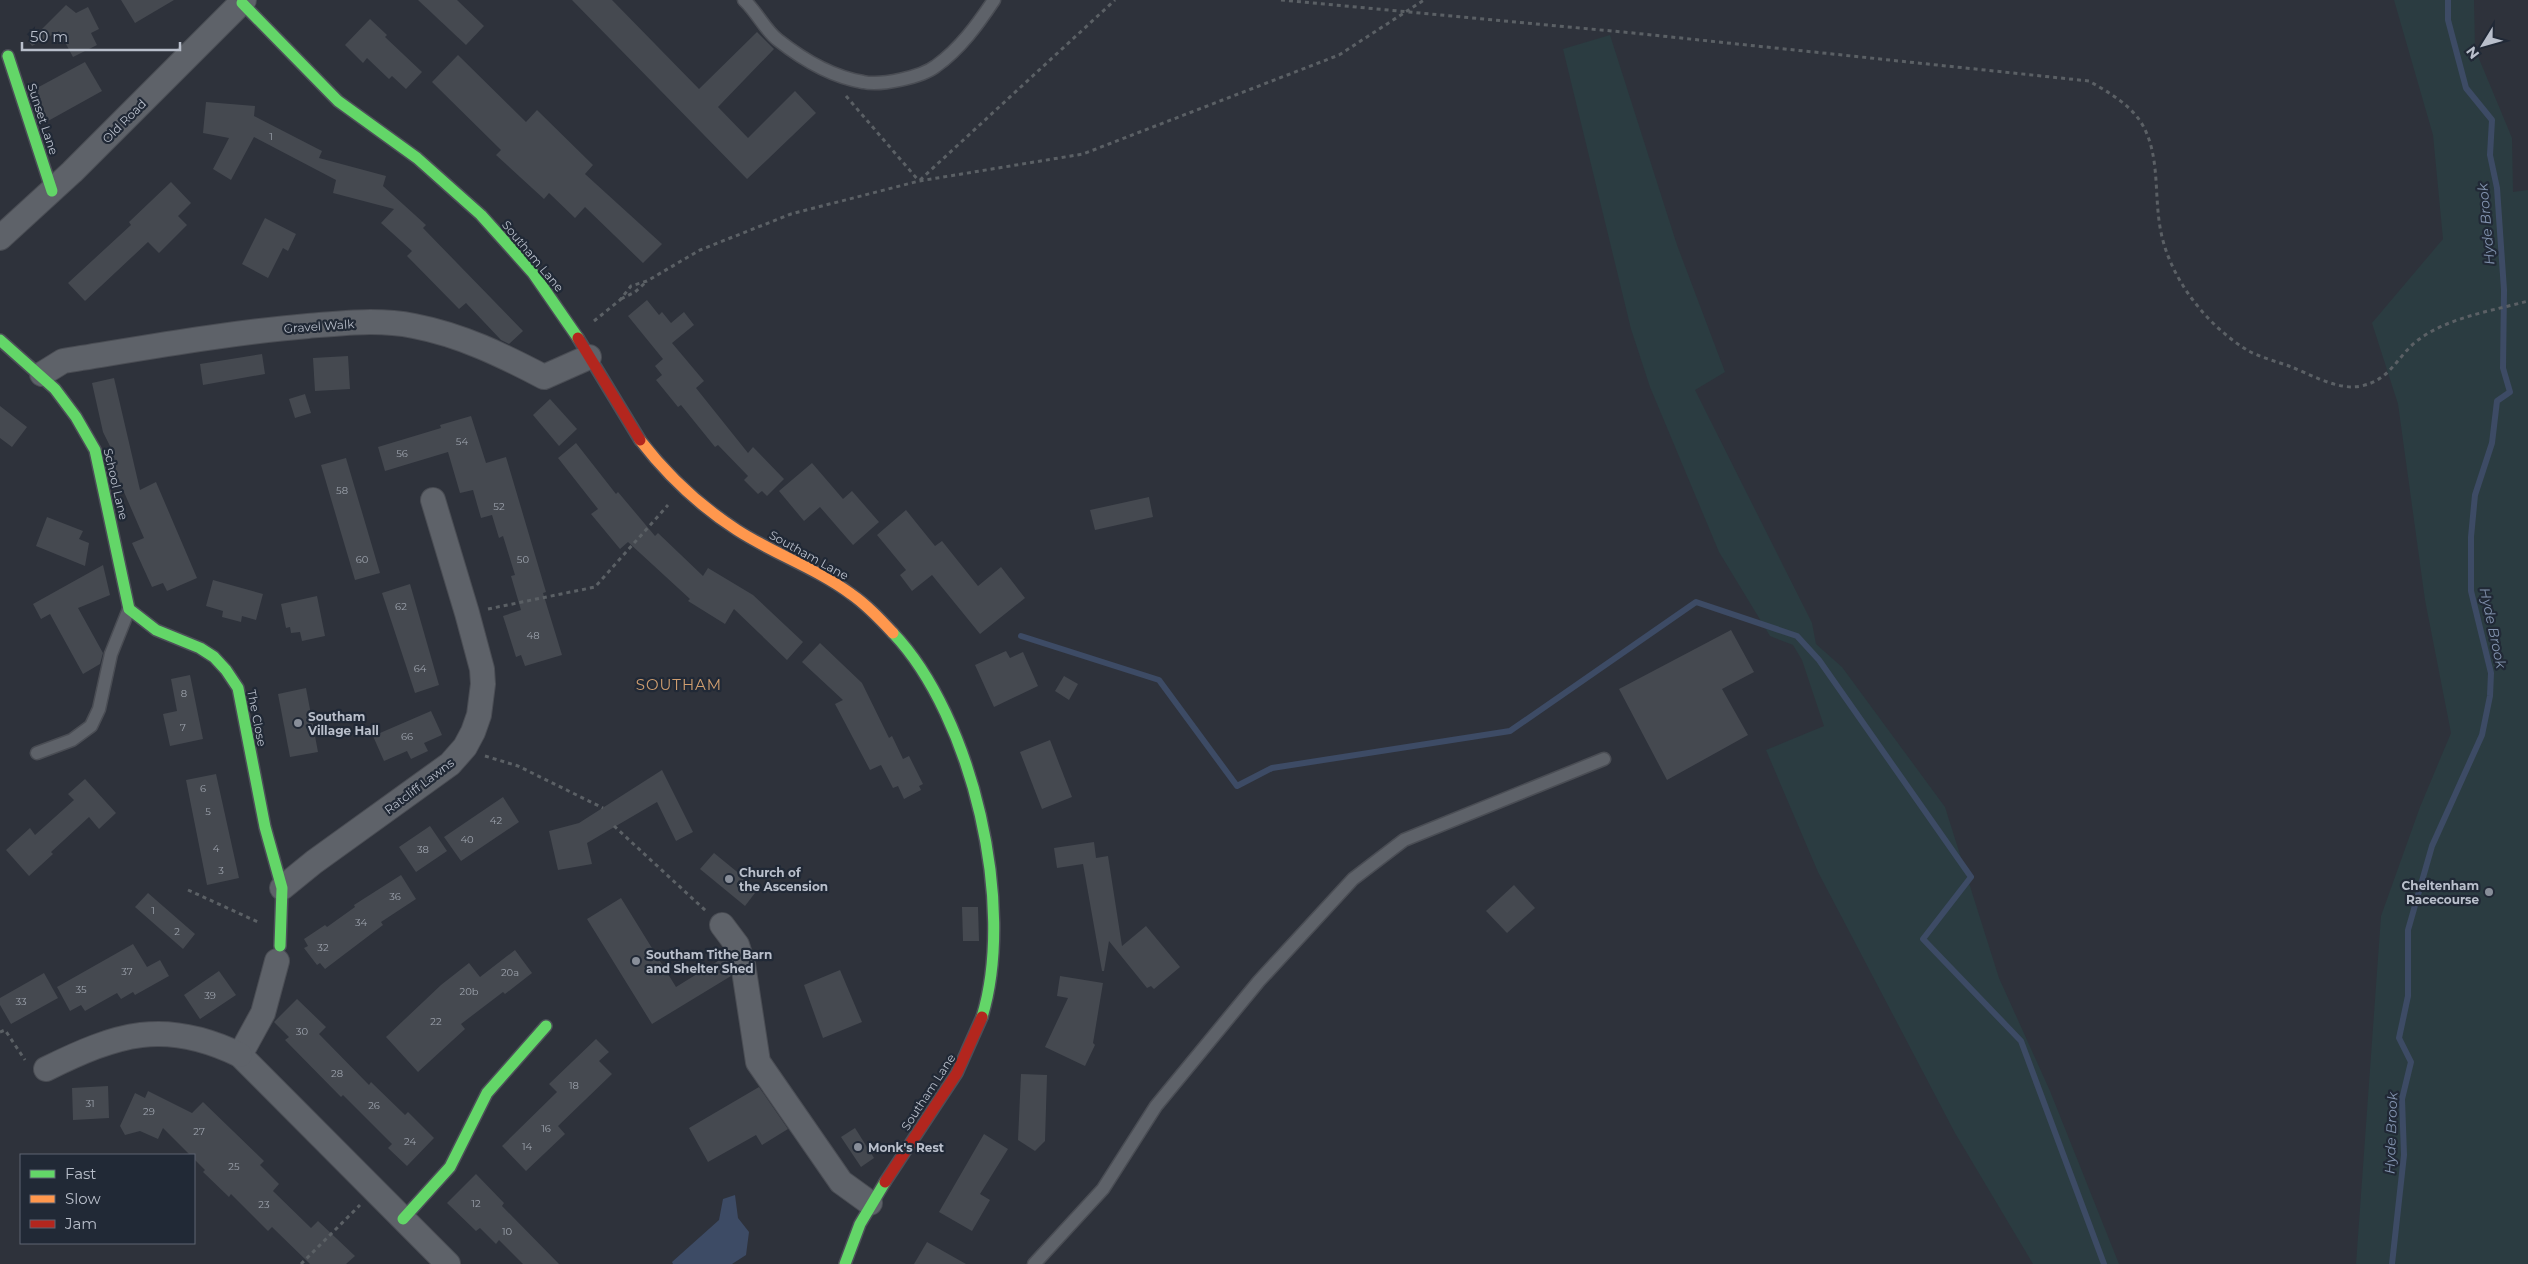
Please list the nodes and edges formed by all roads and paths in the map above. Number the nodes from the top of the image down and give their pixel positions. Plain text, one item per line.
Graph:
1 (744, 0) edge
2 (994, 0) edge
3 (1115, 0) edge
4 (1281, 0) edge
5 (1424, 0) edge
6 (243, 1) edge
7 (1405, 12) junction
8 (8, 56) dead end
9 (822, 68) junction
10 (919, 181) junction
11 (52, 191) junction
12 (0, 238) edge
13 (647, 281) junction
14 (620, 300) junction
15 (2528, 301) edge
16 (577, 335) junction
17 (0, 340) edge
18 (588, 357) junction
19 (42, 374) junction
20 (683, 488) junction
21 (433, 500) dead end
22 (129, 609) junction
23 (467, 613) junction
24 (38, 752) dead end
25 (492, 758) dead end
26 (1604, 759) dead end
27 (603, 808) dead end
28 (614, 826) dead end
29 (282, 888) junction
30 (188, 890) dead end
31 (722, 925) joint
32 (280, 926) junction
33 (278, 954) joint
34 (546, 1026) dead end
35 (0, 1032) edge
36 (240, 1055) junction
37 (46, 1069) joint
38 (374, 1190) junction
39 (870, 1203) junction
40 (403, 1219) junction
41 (301, 1264) edge
42 (448, 1264) edge
43 (845, 1264) edge
44 (1034, 1264) edge

1 - 9 lane
2 - 9 lane
3 - 10 path
4 - 7 path
5 - 7 path
6 - 11 street, Old Road
6 - 16 street, Southam Lane
7 - 10 path
7 - 15 path
8 - 11 street, Sunset Lane
9 - 10 path
10 - 13 path
11 - 12 street, Old Road
13 - 14 path
13 - 14 path
14 - 16 path
16 - 18 street, Southam Lane
17 - 19 street, School Lane
18 - 19 street, Gravel Walk
18 - 20 street, Southam Lane
19 - 22 street, School Lane
20 - 23 path
20 - 39 street, Southam Lane
21 - 23 street, Ratcliff Lawns
22 - 24 lane
22 - 29 street, The Close
23 - 29 street, Ratcliff Lawns
25 - 27 path
26 - 44 lane
28 - 31 path
29 - 32 street
30 - 32 path
31 - 39 street
32 - 33 street
33 - 36 street
34 - 40 street
35 - 37 path
36 - 37 street
36 - 38 street
38 - 40 street
38 - 41 path
39 - 43 street, Southam Lane
40 - 42 street

